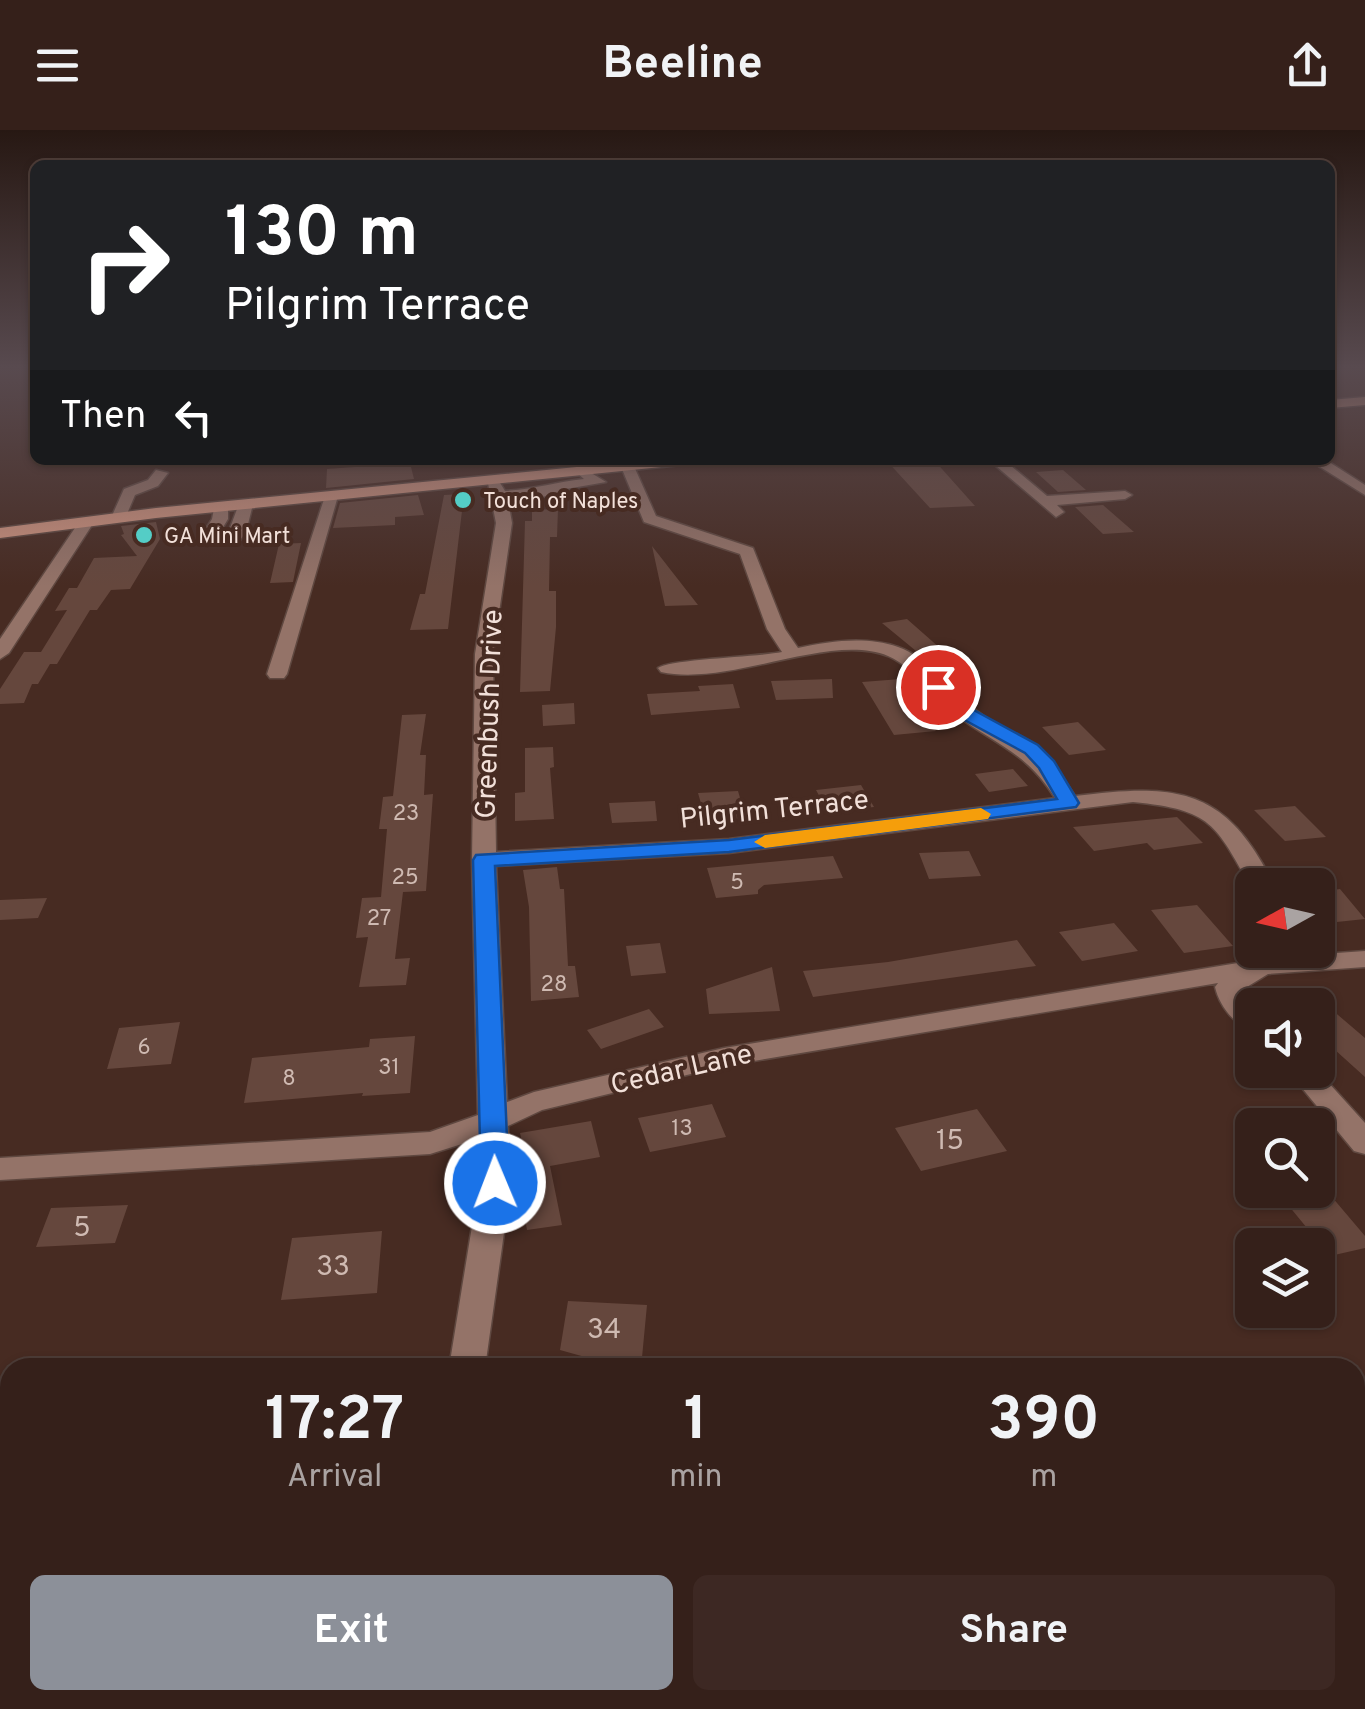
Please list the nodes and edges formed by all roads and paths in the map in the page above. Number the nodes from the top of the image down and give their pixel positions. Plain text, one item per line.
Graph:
1 (619, 465) edge
2 (624, 465) edge
3 (1002, 465) edge
4 (1324, 465) edge
5 (161, 473) dead end
6 (496, 488) junction
7 (1365, 491) edge
8 (1126, 495) dead end
9 (331, 496) junction
10 (1044, 501) junction
11 (246, 504) junction
12 (220, 506) junction
13 (1057, 513) dead end
14 (119, 518) junction
15 (86, 522) junction
16 (0, 533) edge
17 (0, 653) edge
18 (793, 654) junction
19 (668, 668) dead end
20 (278, 674) dead end
21 (1069, 803) junction
22 (484, 860) junction
23 (1253, 868) edge
24 (1335, 958) edge
25 (1365, 958) edge
26 (1235, 965) edge
27 (1260, 968) edge
28 (1235, 1003) edge
29 (1317, 1088) edge
30 (494, 1118) junction
31 (1365, 1143) edge
32 (0, 1168) edge
33 (469, 1358) edge

1 - 6 main road
2 - 18 street
3 - 10 street
4 - 7 street
5 - 14 street
6 - 9 main road
6 - 22 street, Greenbush Drive
8 - 10 street
9 - 11 main road
9 - 20 street
10 - 13 street
11 - 12 main road
11 - 12 street
12 - 14 main road
14 - 15 main road
15 - 16 main road
15 - 17 street
18 - 19 street
18 - 21 street
21 - 22 street, Pilgrim Terrace
21 - 23 street, Pilgrim Terrace
22 - 30 street, Greenbush Drive
24 - 25 street, Cedar Lane
26 - 30 street, Cedar Lane
27 - 28 street
29 - 31 street
30 - 32 street, Cedar Lane
30 - 33 street, Greenbush Drive

